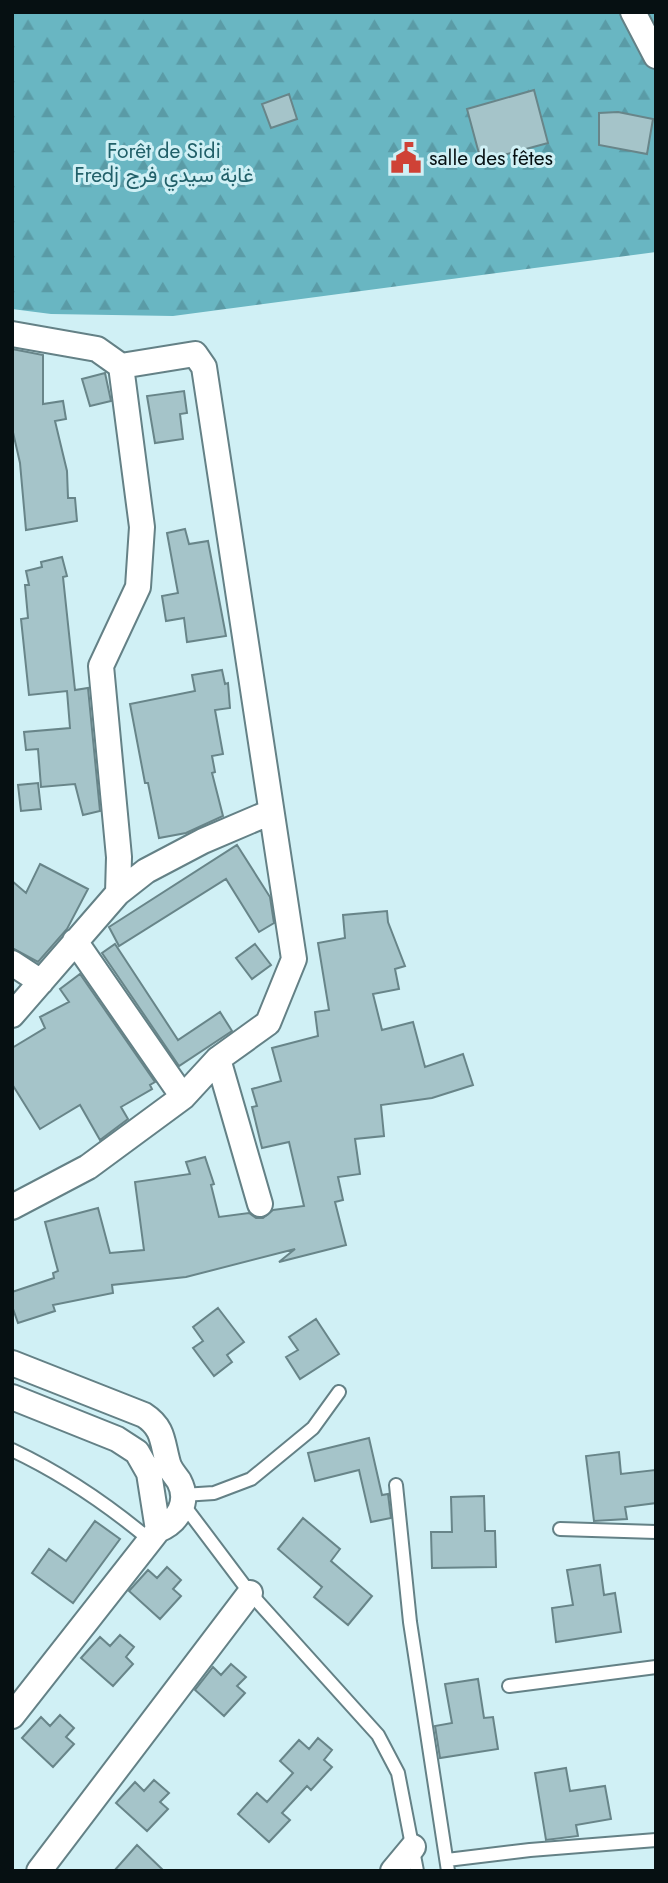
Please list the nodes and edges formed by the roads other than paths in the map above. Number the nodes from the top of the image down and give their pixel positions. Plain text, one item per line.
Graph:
1 (633, 12) edge
2 (656, 56) edge
3 (12, 334) edge
4 (121, 366) junction
5 (271, 812) junction
6 (118, 893) junction
7 (75, 941) junction
8 (12, 963) edge
9 (41, 982) junction
10 (12, 1015) edge
11 (218, 1059) junction
12 (183, 1097) junction
13 (260, 1204) dead end
14 (12, 1207) edge
15 (12, 1363) edge
16 (339, 1392) dead end
17 (12, 1397) edge
18 (12, 1450) edge
19 (396, 1485) dead end
20 (183, 1499) junction
21 (560, 1530) dead end
22 (656, 1532) edge
23 (154, 1535) junction
24 (250, 1593) junction
25 (656, 1667) edge
26 (509, 1686) dead end
27 (12, 1716) edge
28 (656, 1840) edge
29 (415, 1859) edge
30 (447, 1866) edge
31 (39, 1871) edge
32 (393, 1871) edge

1 - 2 street
3 - 4 street
4 - 5 street
4 - 6 street
5 - 6 street
5 - 11 street
6 - 7 street
7 - 9 street
7 - 12 street
8 - 9 street
9 - 10 street
11 - 12 street
11 - 13 street
12 - 14 street
15 - 20 street
16 - 20 lane
17 - 23 street
18 - 23 lane
19 - 30 lane
20 - 23 street
20 - 24 lane
21 - 22 lane
23 - 27 street
24 - 29 lane
24 - 31 street
25 - 26 lane
28 - 30 lane
29 - 32 street

